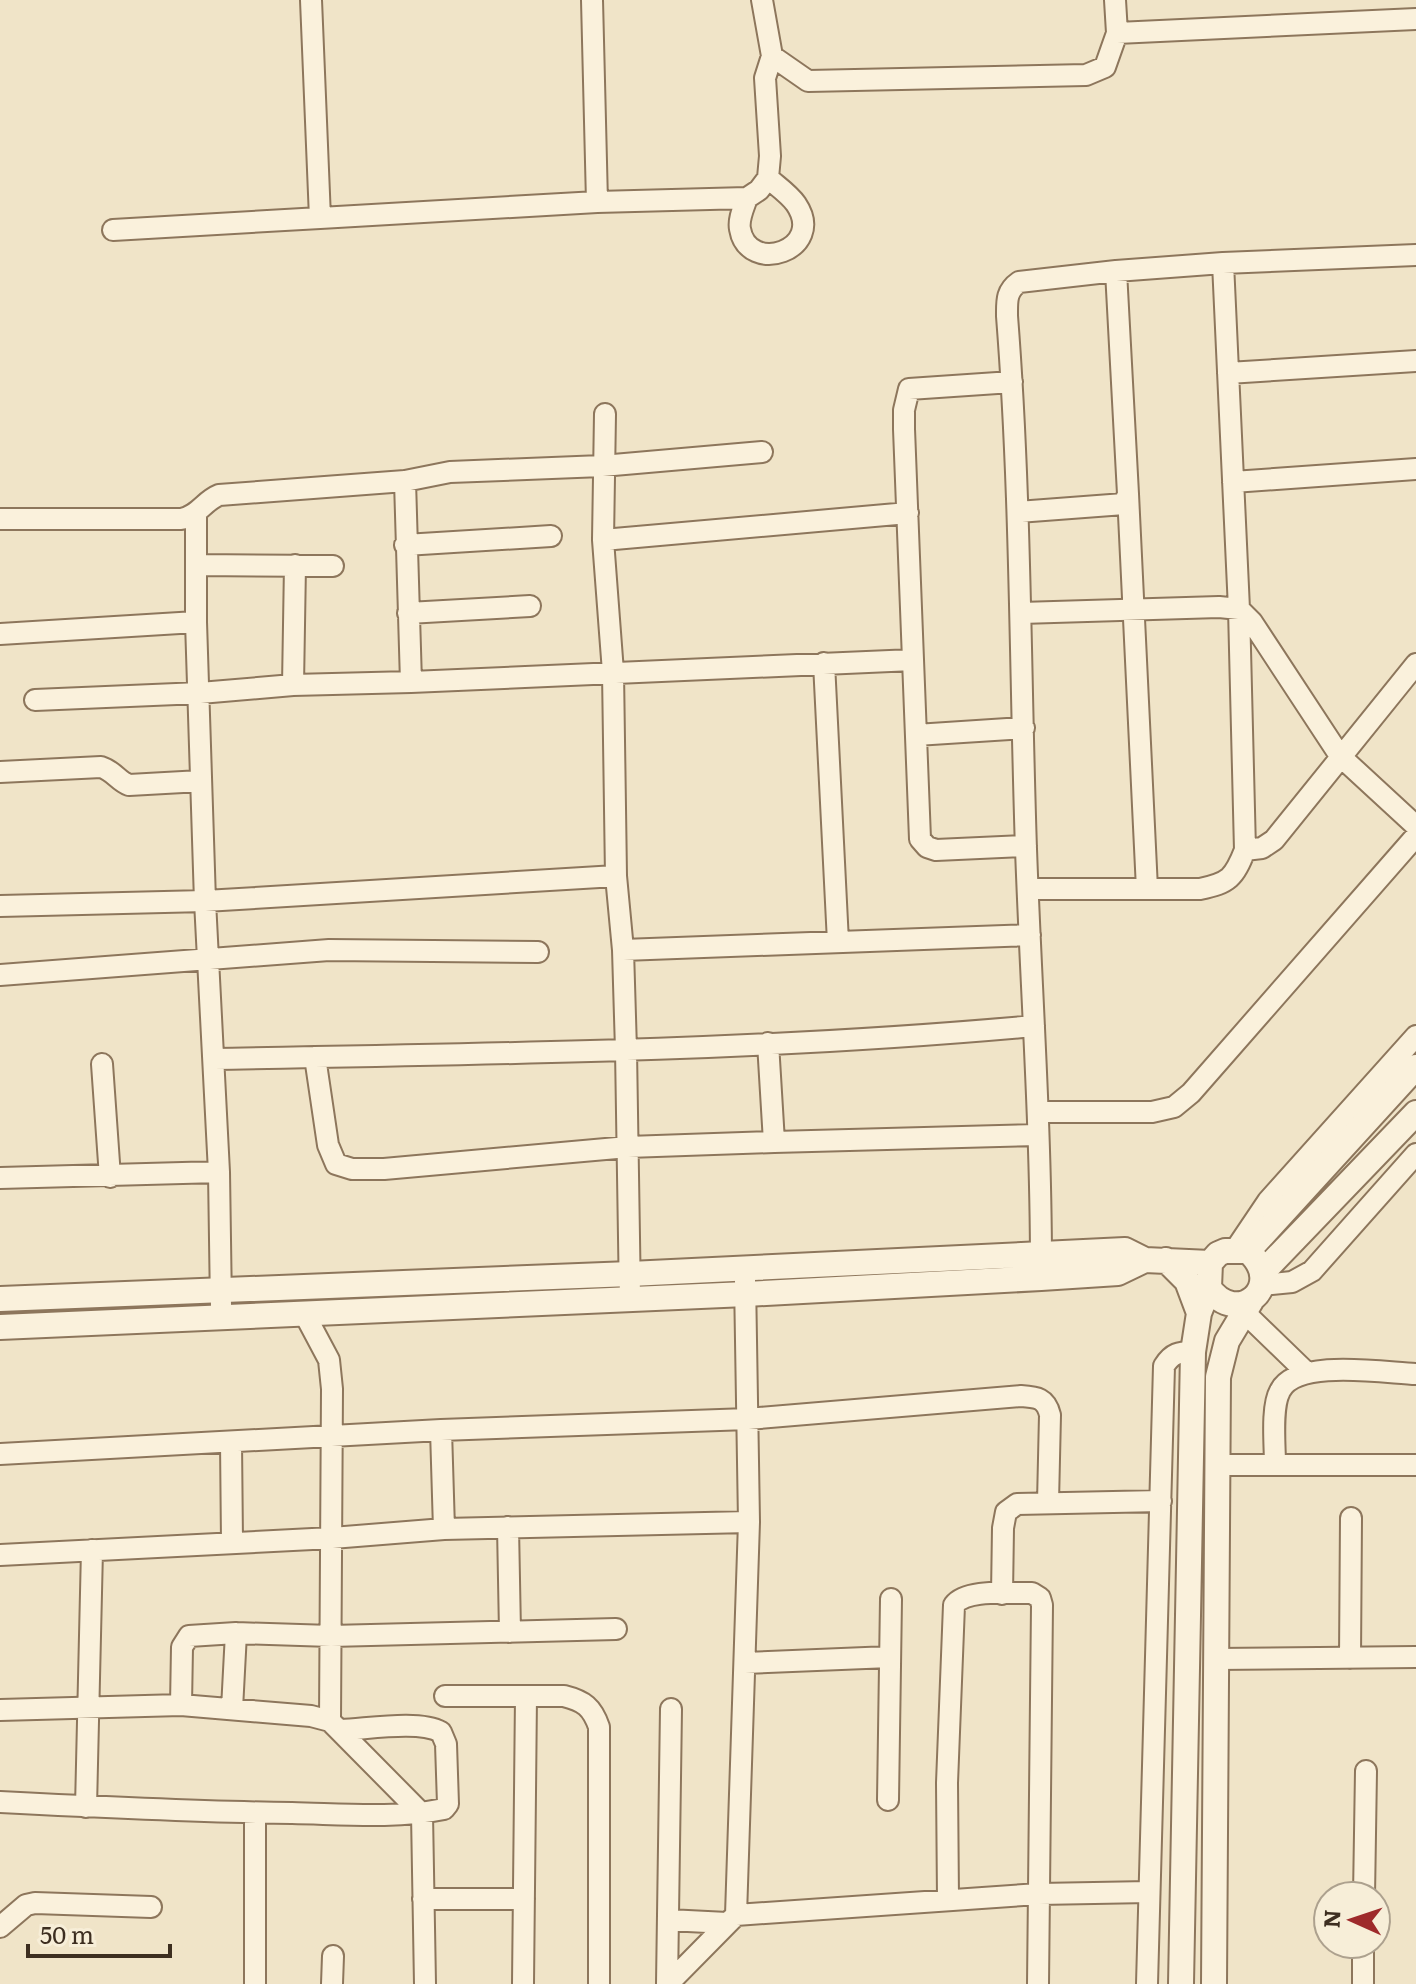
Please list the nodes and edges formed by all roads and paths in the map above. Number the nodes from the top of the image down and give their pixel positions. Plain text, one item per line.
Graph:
1 (311, 0) edge
2 (592, 0) edge
3 (762, 0) edge
4 (1115, 0) edge
5 (1416, 19) edge
6 (1117, 33) junction
7 (772, 56) junction
8 (768, 178) junction
9 (747, 198) junction
10 (597, 202) junction
11 (320, 218) junction
12 (113, 230) dead end
13 (1416, 255) edge
14 (1223, 263) junction
15 (1116, 271) junction
16 (1416, 361) edge
17 (1228, 373) junction
18 (1012, 382) junction
19 (605, 414) dead end
20 (762, 452) dead end
21 (602, 466) junction
22 (1416, 469) edge
23 (405, 481) junction
24 (1233, 482) junction
25 (1128, 494) junction
26 (1018, 512) junction
27 (908, 513) junction
28 (196, 514) junction
29 (0, 519) edge
30 (551, 536) dead end
31 (603, 540) junction
32 (405, 545) junction
33 (196, 565) junction
34 (295, 565) junction
35 (333, 566) dead end
36 (530, 606) dead end
37 (1239, 609) junction
38 (1132, 610) junction
39 (408, 613) junction
40 (1021, 613) junction
41 (196, 622) junction
42 (0, 634) edge
43 (913, 660) junction
44 (824, 663) junction
45 (1416, 664) edge
46 (613, 672) junction
47 (411, 682) junction
48 (293, 685) junction
49 (200, 693) junction
50 (35, 700) dead end
51 (1024, 728) junction
52 (916, 735) junction
53 (1340, 756) junction
54 (0, 772) edge
55 (201, 781) junction
56 (1416, 826) edge
57 (1416, 836) edge
58 (1026, 846) junction
59 (1245, 850) junction
60 (616, 876) junction
61 (1028, 889) junction
62 (1147, 889) junction
63 (205, 901) junction
64 (0, 906) edge
65 (1030, 935) junction
66 (838, 942) junction
67 (623, 950) junction
68 (538, 952) dead end
69 (209, 959) junction
70 (0, 975) edge
71 (1034, 1026) junction
72 (1416, 1036) edge
73 (768, 1043) junction
74 (626, 1050) junction
75 (315, 1057) junction
76 (214, 1059) junction
77 (102, 1064) dead end
78 (1416, 1067) edge
79 (1038, 1112) junction
80 (1416, 1113) edge
81 (1038, 1135) junction
82 (774, 1142) junction
83 (628, 1147) junction
84 (1416, 1154) edge
85 (219, 1172) junction
86 (110, 1177) junction
87 (0, 1178) edge
88 (1241, 1250) junction
89 (1155, 1260) junction
90 (1210, 1263) junction
91 (1041, 1267) junction
92 (745, 1268) junction
93 (630, 1274) junction
94 (1209, 1288) junction
95 (220, 1291) junction
96 (1255, 1292) junction
97 (746, 1294) junction
98 (0, 1299) edge
99 (630, 1299) junction
100 (304, 1313) junction
101 (1199, 1313) junction
102 (221, 1317) junction
103 (0, 1327) edge
104 (1193, 1352) junction
105 (1306, 1372) junction
106 (1416, 1374) edge
107 (748, 1419) junction
108 (441, 1430) junction
109 (333, 1436) junction
110 (231, 1442) junction
111 (0, 1454) edge
112 (1218, 1465) junction
113 (1275, 1465) junction
114 (1416, 1465) edge
115 (1161, 1501) junction
116 (1048, 1502) junction
117 (1351, 1518) dead end
118 (749, 1522) junction
119 (508, 1527) junction
120 (444, 1529) junction
121 (332, 1538) junction
122 (232, 1542) junction
123 (92, 1550) junction
124 (0, 1555) edge
125 (1002, 1594) junction
126 (891, 1599) dead end
127 (616, 1629) dead end
128 (510, 1632) junction
129 (236, 1633) junction
130 (331, 1636) junction
131 (890, 1657) junction
132 (1416, 1657) edge
133 (1350, 1658) junction
134 (1216, 1659) junction
135 (745, 1663) junction
136 (445, 1696) dead end
137 (526, 1696) junction
138 (181, 1705) junction
139 (90, 1706) junction
140 (232, 1709) junction
141 (671, 1709) dead end
142 (0, 1710) edge
143 (336, 1726) junction
144 (1366, 1771) dead end
145 (888, 1800) dead end
146 (0, 1802) edge
147 (86, 1807) junction
148 (255, 1813) junction
149 (422, 1814) junction
150 (1364, 1880) edge
151 (1149, 1892) junction
152 (1039, 1894) junction
153 (423, 1899) junction
154 (524, 1899) junction
155 (948, 1899) junction
156 (151, 1907) dead end
157 (731, 1919) junction
158 (668, 1920) junction
159 (0, 1927) edge
160 (333, 1956) dead end
161 (1363, 1960) edge
162 (255, 1984) edge
163 (332, 1984) edge
164 (425, 1984) edge
165 (523, 1984) edge
166 (599, 1984) edge
167 (667, 1984) edge
168 (1038, 1984) edge
169 (1147, 1984) edge
170 (1181, 1984) edge
171 (1214, 1984) edge
172 (1363, 1984) edge

1 - 11 street
2 - 10 street
3 - 7 street
4 - 6 street
5 - 6 street
6 - 7 street
7 - 8 street
8 - 9 street
8 - 9 street
9 - 10 street
10 - 11 street
11 - 12 street
13 - 14 street
14 - 15 street
14 - 17 street
15 - 18 street
15 - 25 street
16 - 17 street
17 - 24 street
18 - 26 street
18 - 27 street
19 - 21 street
20 - 21 street
21 - 23 street
21 - 31 street
22 - 24 street
23 - 28 street
23 - 32 street
24 - 37 street
25 - 26 street
25 - 38 street
26 - 40 street
27 - 31 street
27 - 43 street
28 - 29 street
28 - 33 street
30 - 32 street
31 - 46 street
32 - 39 street
33 - 34 street
33 - 41 street
34 - 35 street
34 - 48 street
36 - 39 street
37 - 38 street
37 - 53 street
37 - 59 street
38 - 40 street
38 - 62 street
39 - 47 street
40 - 51 street
41 - 42 street
41 - 49 street
43 - 44 street
43 - 52 street
44 - 46 street
44 - 66 street
45 - 53 street
46 - 47 street
46 - 60 street
47 - 48 street
48 - 49 street
49 - 50 street
49 - 55 street
51 - 52 street
51 - 58 street
52 - 58 street
53 - 56 street
53 - 59 street
54 - 55 street
55 - 63 street
57 - 79 street
58 - 61 street
59 - 62 street
60 - 63 street
60 - 67 street
61 - 62 street
61 - 65 street
63 - 64 street
63 - 69 street
65 - 66 street
65 - 71 street
66 - 67 street
67 - 74 street
68 - 69 street
69 - 70 street
69 - 76 street
71 - 73 street
71 - 79 street
72 - 88 street
73 - 74 street
73 - 82 street
74 - 75 street
74 - 83 street
75 - 76 street
75 - 83 street
76 - 85 street
77 - 86 street
78 - 88 street
79 - 81 street
80 - 96 street
81 - 82 street
81 - 91 street
82 - 83 street
83 - 93 street
84 - 96 street
85 - 86 street
85 - 95 street
86 - 87 street
88 - 90 street
88 - 96 street
89 - 90 street
89 - 91 street
89 - 101 street
90 - 94 street
91 - 92 street
91 - 97 street
92 - 93 street
92 - 97 street
93 - 95 street
93 - 99 street
94 - 96 street
94 - 101 street
95 - 98 street
95 - 102 street
96 - 105 street
96 - 112 street
97 - 99 street
97 - 107 street
99 - 100 street
100 - 102 street
100 - 109 street
101 - 104 street
102 - 103 street
104 - 115 street
104 - 170 street
105 - 106 street
105 - 113 street
107 - 108 street
107 - 116 street
107 - 118 street
108 - 109 street
108 - 120 street
109 - 110 street
109 - 121 street
110 - 111 street
110 - 122 street
112 - 113 street
112 - 134 street
113 - 114 street
115 - 116 street
115 - 151 street
116 - 125 street
117 - 133 street
118 - 119 street
118 - 135 street
119 - 120 street
119 - 128 street
120 - 121 street
121 - 122 street
121 - 130 street
122 - 123 street
123 - 124 street
123 - 139 street
125 - 152 street
125 - 155 street
126 - 131 street
127 - 128 street
128 - 130 street
129 - 130 street
129 - 138 street
129 - 140 street
130 - 143 street
131 - 135 street
131 - 145 street
132 - 133 street
133 - 134 street
134 - 171 street
135 - 157 street
136 - 137 street
137 - 154 street
137 - 166 street
138 - 139 street
138 - 140 street
139 - 142 street
139 - 147 street
140 - 143 street
141 - 158 street
143 - 149 street
143 - 149 street
144 - 150 street
146 - 147 street
147 - 148 street
148 - 149 street
148 - 162 street
149 - 153 street
151 - 152 street
151 - 169 street
152 - 155 street
152 - 168 street
153 - 154 street
153 - 164 street
154 - 165 street
155 - 157 street
156 - 159 street
157 - 158 street
157 - 167 street
158 - 167 street
160 - 163 street
161 - 172 street

